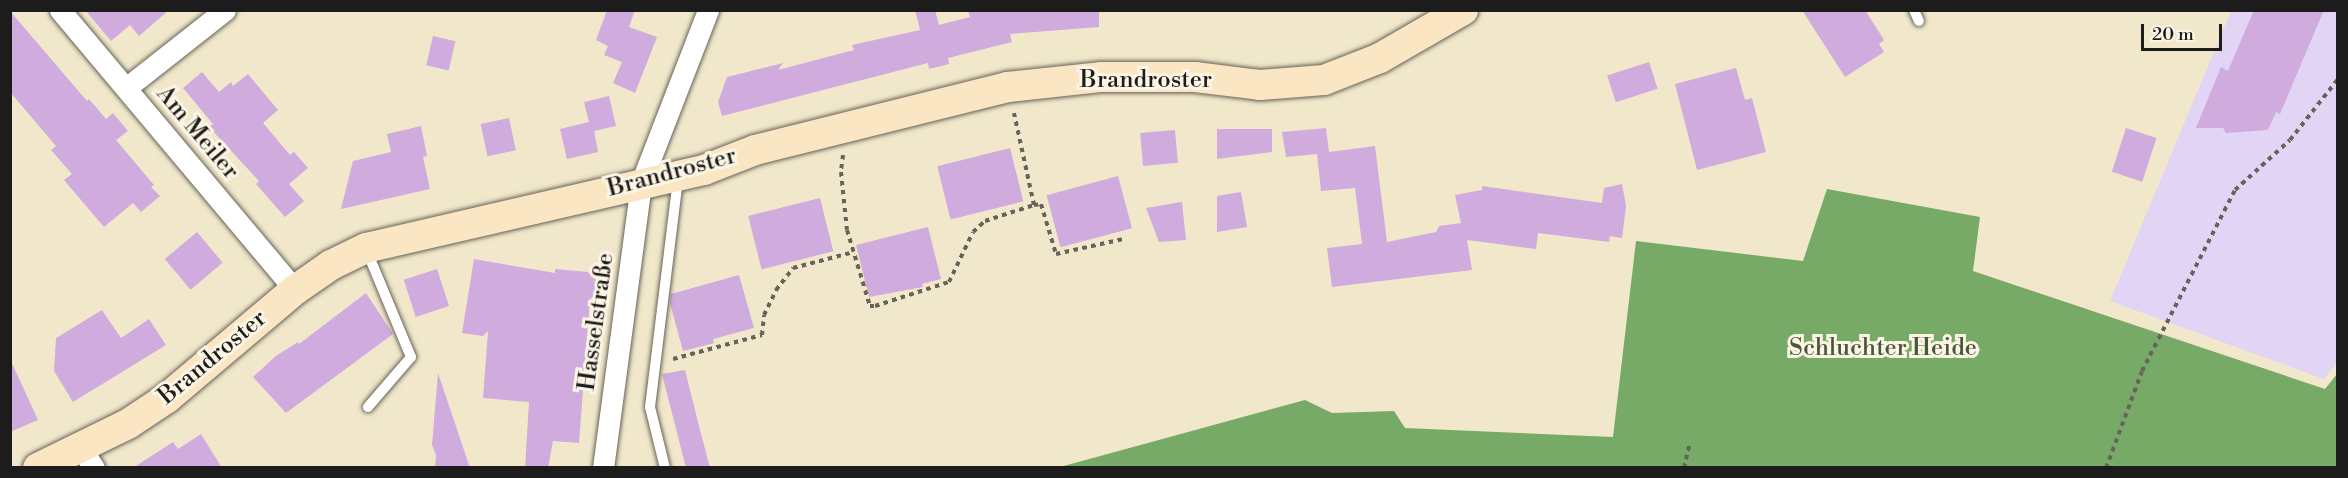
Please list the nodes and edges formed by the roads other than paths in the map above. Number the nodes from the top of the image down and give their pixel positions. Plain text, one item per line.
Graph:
1 (60, 10) edge
2 (225, 10) edge
3 (708, 10) edge
4 (1462, 10) edge
5 (126, 88) junction
6 (678, 176) junction
7 (641, 183) junction
8 (366, 248) junction
9 (295, 290) junction
10 (368, 407) dead end
11 (88, 458) edge
12 (38, 468) edge
13 (603, 468) edge
14 (665, 468) edge

1 - 5 street, Am Meiler
2 - 5 street
3 - 7 street, Hasselstraße
4 - 6 street, Brandroster
5 - 9 street, Am Meiler
6 - 7 street, Brandroster
6 - 14 lane
7 - 8 street, Brandroster
7 - 13 street, Hasselstraße
8 - 9 street, Brandroster
8 - 10 lane
9 - 11 street, Brandroster
11 - 12 street, Brandroster

